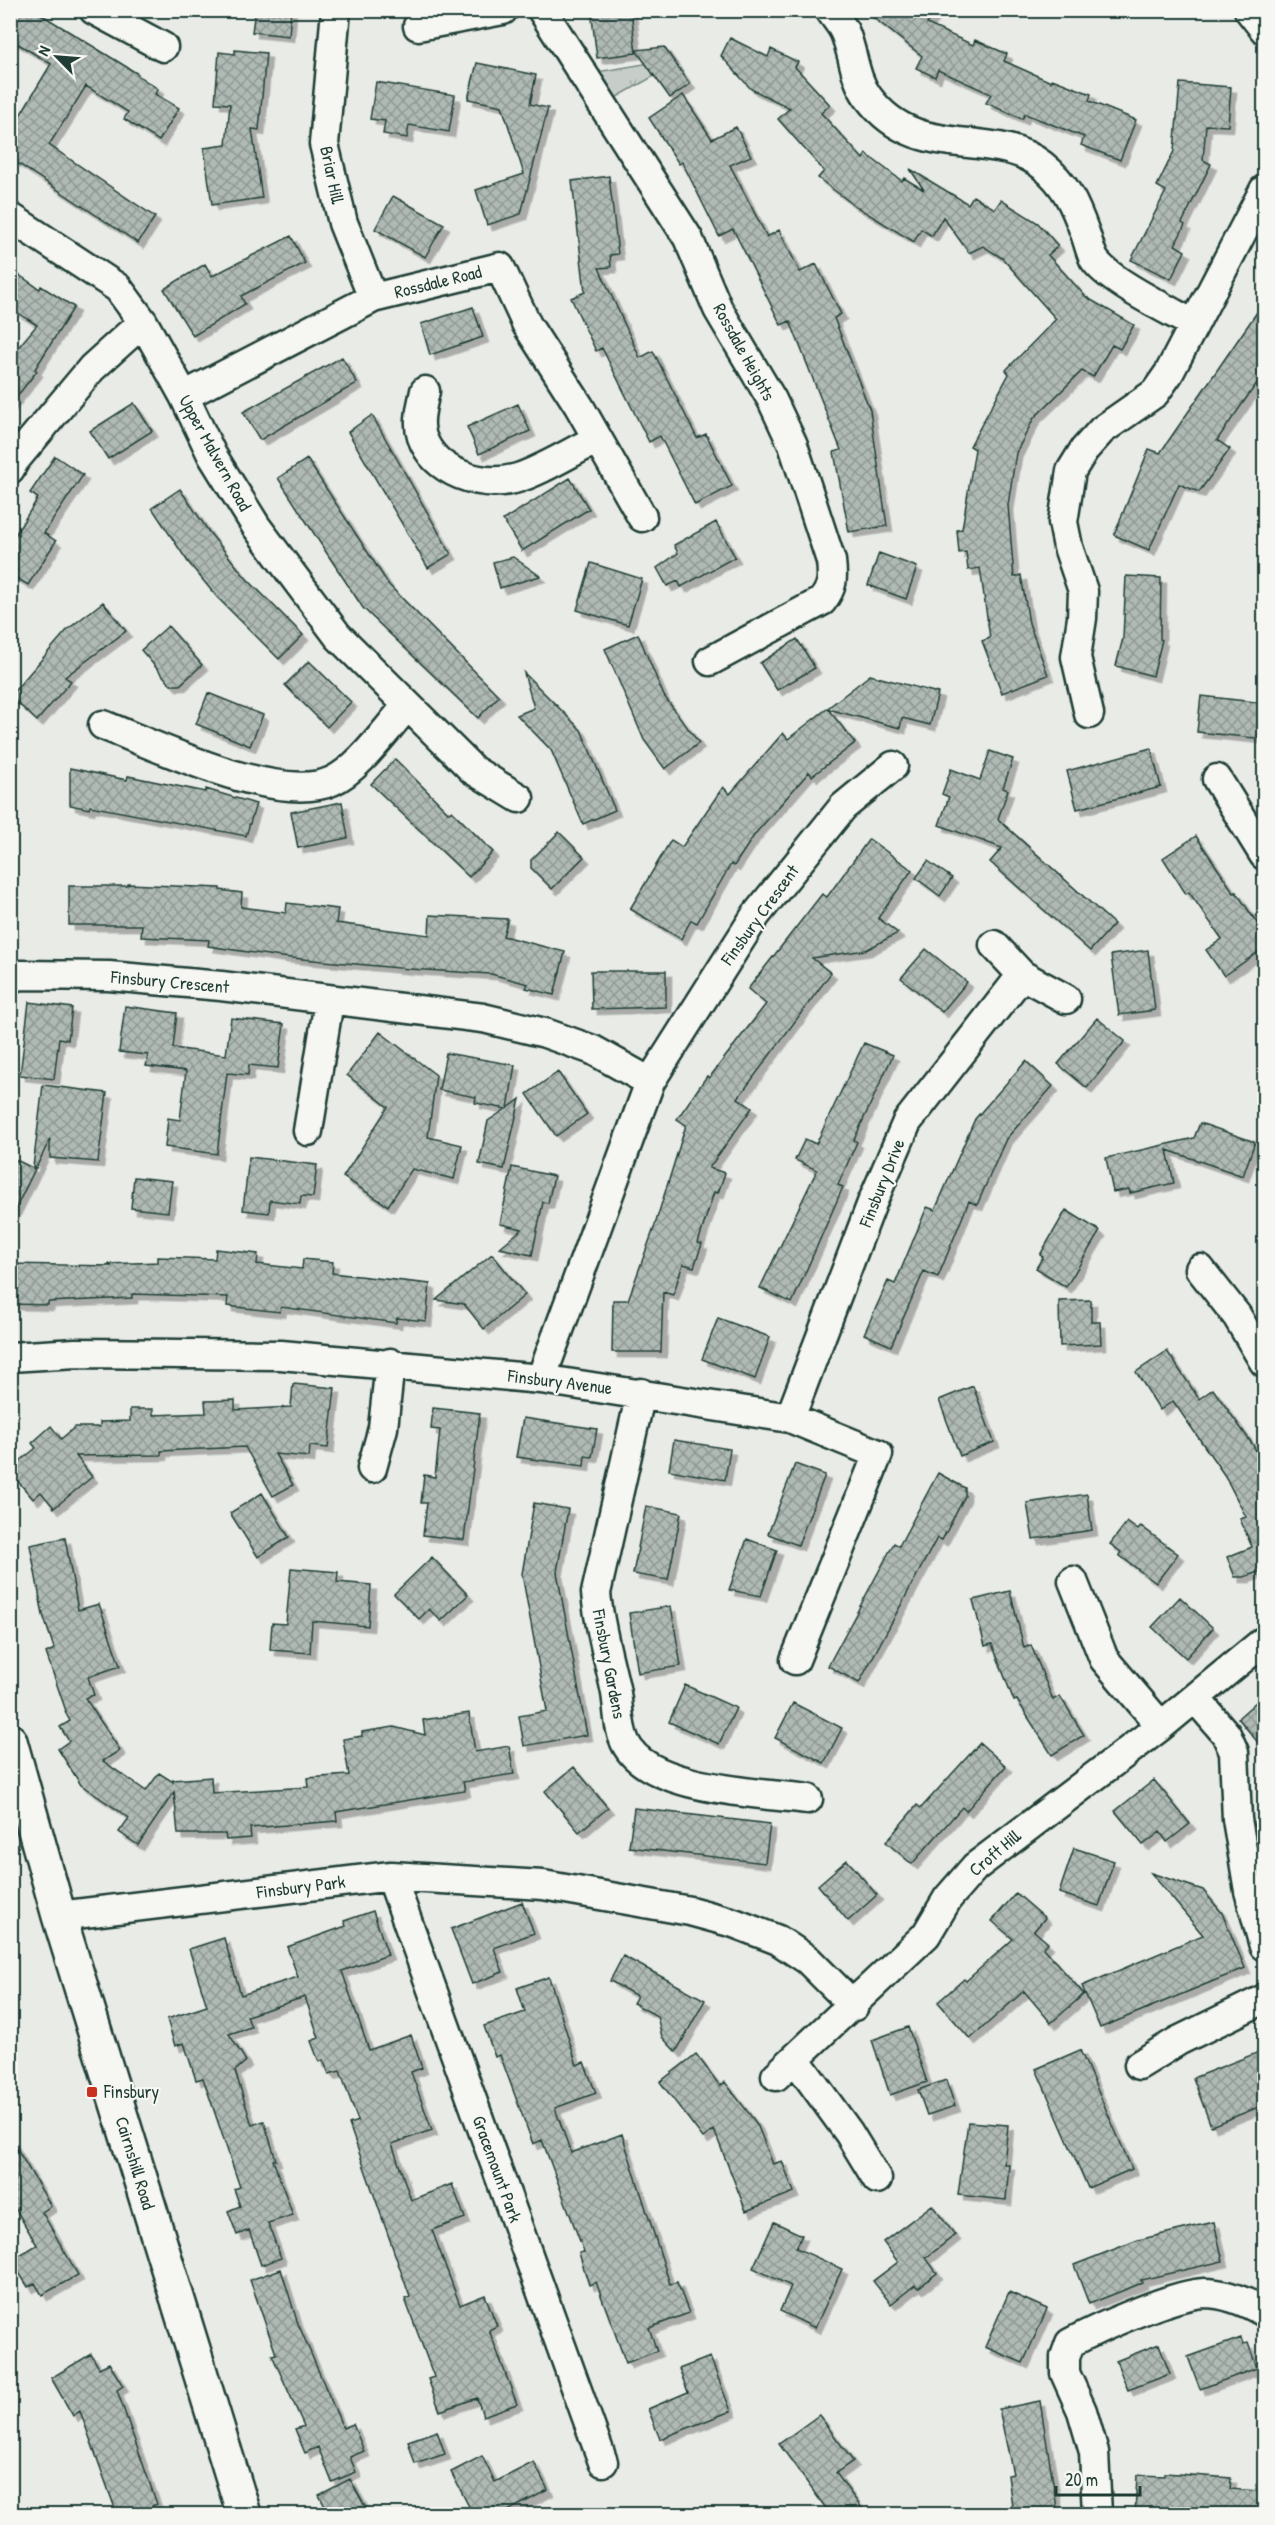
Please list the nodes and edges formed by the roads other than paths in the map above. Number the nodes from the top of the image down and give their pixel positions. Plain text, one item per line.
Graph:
1 (94, 10) edge
2 (336, 10) edge
3 (503, 10) edge
4 (542, 10) edge
5 (830, 10) edge
6 (1249, 10) edge
7 (418, 26) dead end
8 (1264, 29) edge
9 (163, 47) dead end
10 (1264, 190) edge
11 (10, 217) edge
12 (373, 298) junction
13 (142, 322) junction
14 (1193, 324) junction
15 (425, 391) dead end
16 (184, 396) junction
17 (597, 439) junction
18 (10, 469) edge
19 (642, 517) dead end
20 (710, 661) dead end
21 (407, 706) junction
22 (1089, 714) dead end
23 (103, 725) dead end
24 (893, 766) dead end
25 (1217, 779) dead end
26 (519, 798) dead end
27 (1264, 855) edge
28 (994, 945) dead end
29 (1022, 975) junction
30 (10, 979) edge
31 (1066, 999) dead end
32 (329, 1001) junction
33 (650, 1082) junction
34 (308, 1131) dead end
35 (1200, 1269) dead end
36 (10, 1356) edge
37 (1264, 1362) edge
38 (390, 1363) junction
39 (541, 1379) junction
40 (641, 1393) junction
41 (790, 1418) junction
42 (372, 1468) dead end
43 (1073, 1581) dead end
44 (1264, 1641) edge
45 (795, 1660) dead end
46 (1196, 1699) junction
47 (1161, 1726) junction
48 (10, 1740) edge
49 (808, 1799) dead end
50 (391, 1876) junction
51 (59, 1916) junction
52 (1264, 1946) edge
53 (1264, 1999) edge
54 (854, 2006) junction
55 (1139, 2065) dead end
56 (877, 2180) dead end
57 (1264, 2312) edge
58 (603, 2462) dead end
59 (244, 2514) edge
60 (1097, 2514) edge

1 - 9 street
2 - 12 street, Briar Hill
3 - 7 street
4 - 20 street, Rossdale Heights
5 - 14 street
6 - 8 street
10 - 14 street
11 - 13 street, Upper Malvern Road
12 - 16 street, Rossdale Road
12 - 17 street, Rossdale Road
13 - 16 street, Upper Malvern Road
13 - 18 street
14 - 22 street
15 - 17 street
16 - 21 street, Upper Malvern Road
17 - 19 street, Rossdale Road
21 - 23 street
21 - 26 street, Upper Malvern Road
24 - 33 street, Finsbury Crescent
25 - 27 street
28 - 29 street
29 - 31 street
29 - 41 street, Finsbury Drive
30 - 32 street, Finsbury Crescent
32 - 33 street, Finsbury Crescent
32 - 34 street
33 - 39 street, Finsbury Crescent
35 - 37 street
36 - 38 street, Finsbury Avenue
38 - 39 street, Finsbury Avenue
38 - 42 street
39 - 40 street, Finsbury Avenue
40 - 41 street, Finsbury Avenue
40 - 49 street, Finsbury Gardens
41 - 45 street, Finsbury Avenue
43 - 47 street
44 - 46 street, Croft Hill
46 - 47 street, Croft Hill
46 - 52 street
47 - 54 street, Croft Hill
48 - 51 street, Cairnshill Road
50 - 51 street, Finsbury Park
50 - 54 street, Finsbury Park
50 - 58 street, Gracemount Park
51 - 59 street, Cairnshill Road
53 - 55 street
54 - 56 street, Croft Hill
57 - 60 street

